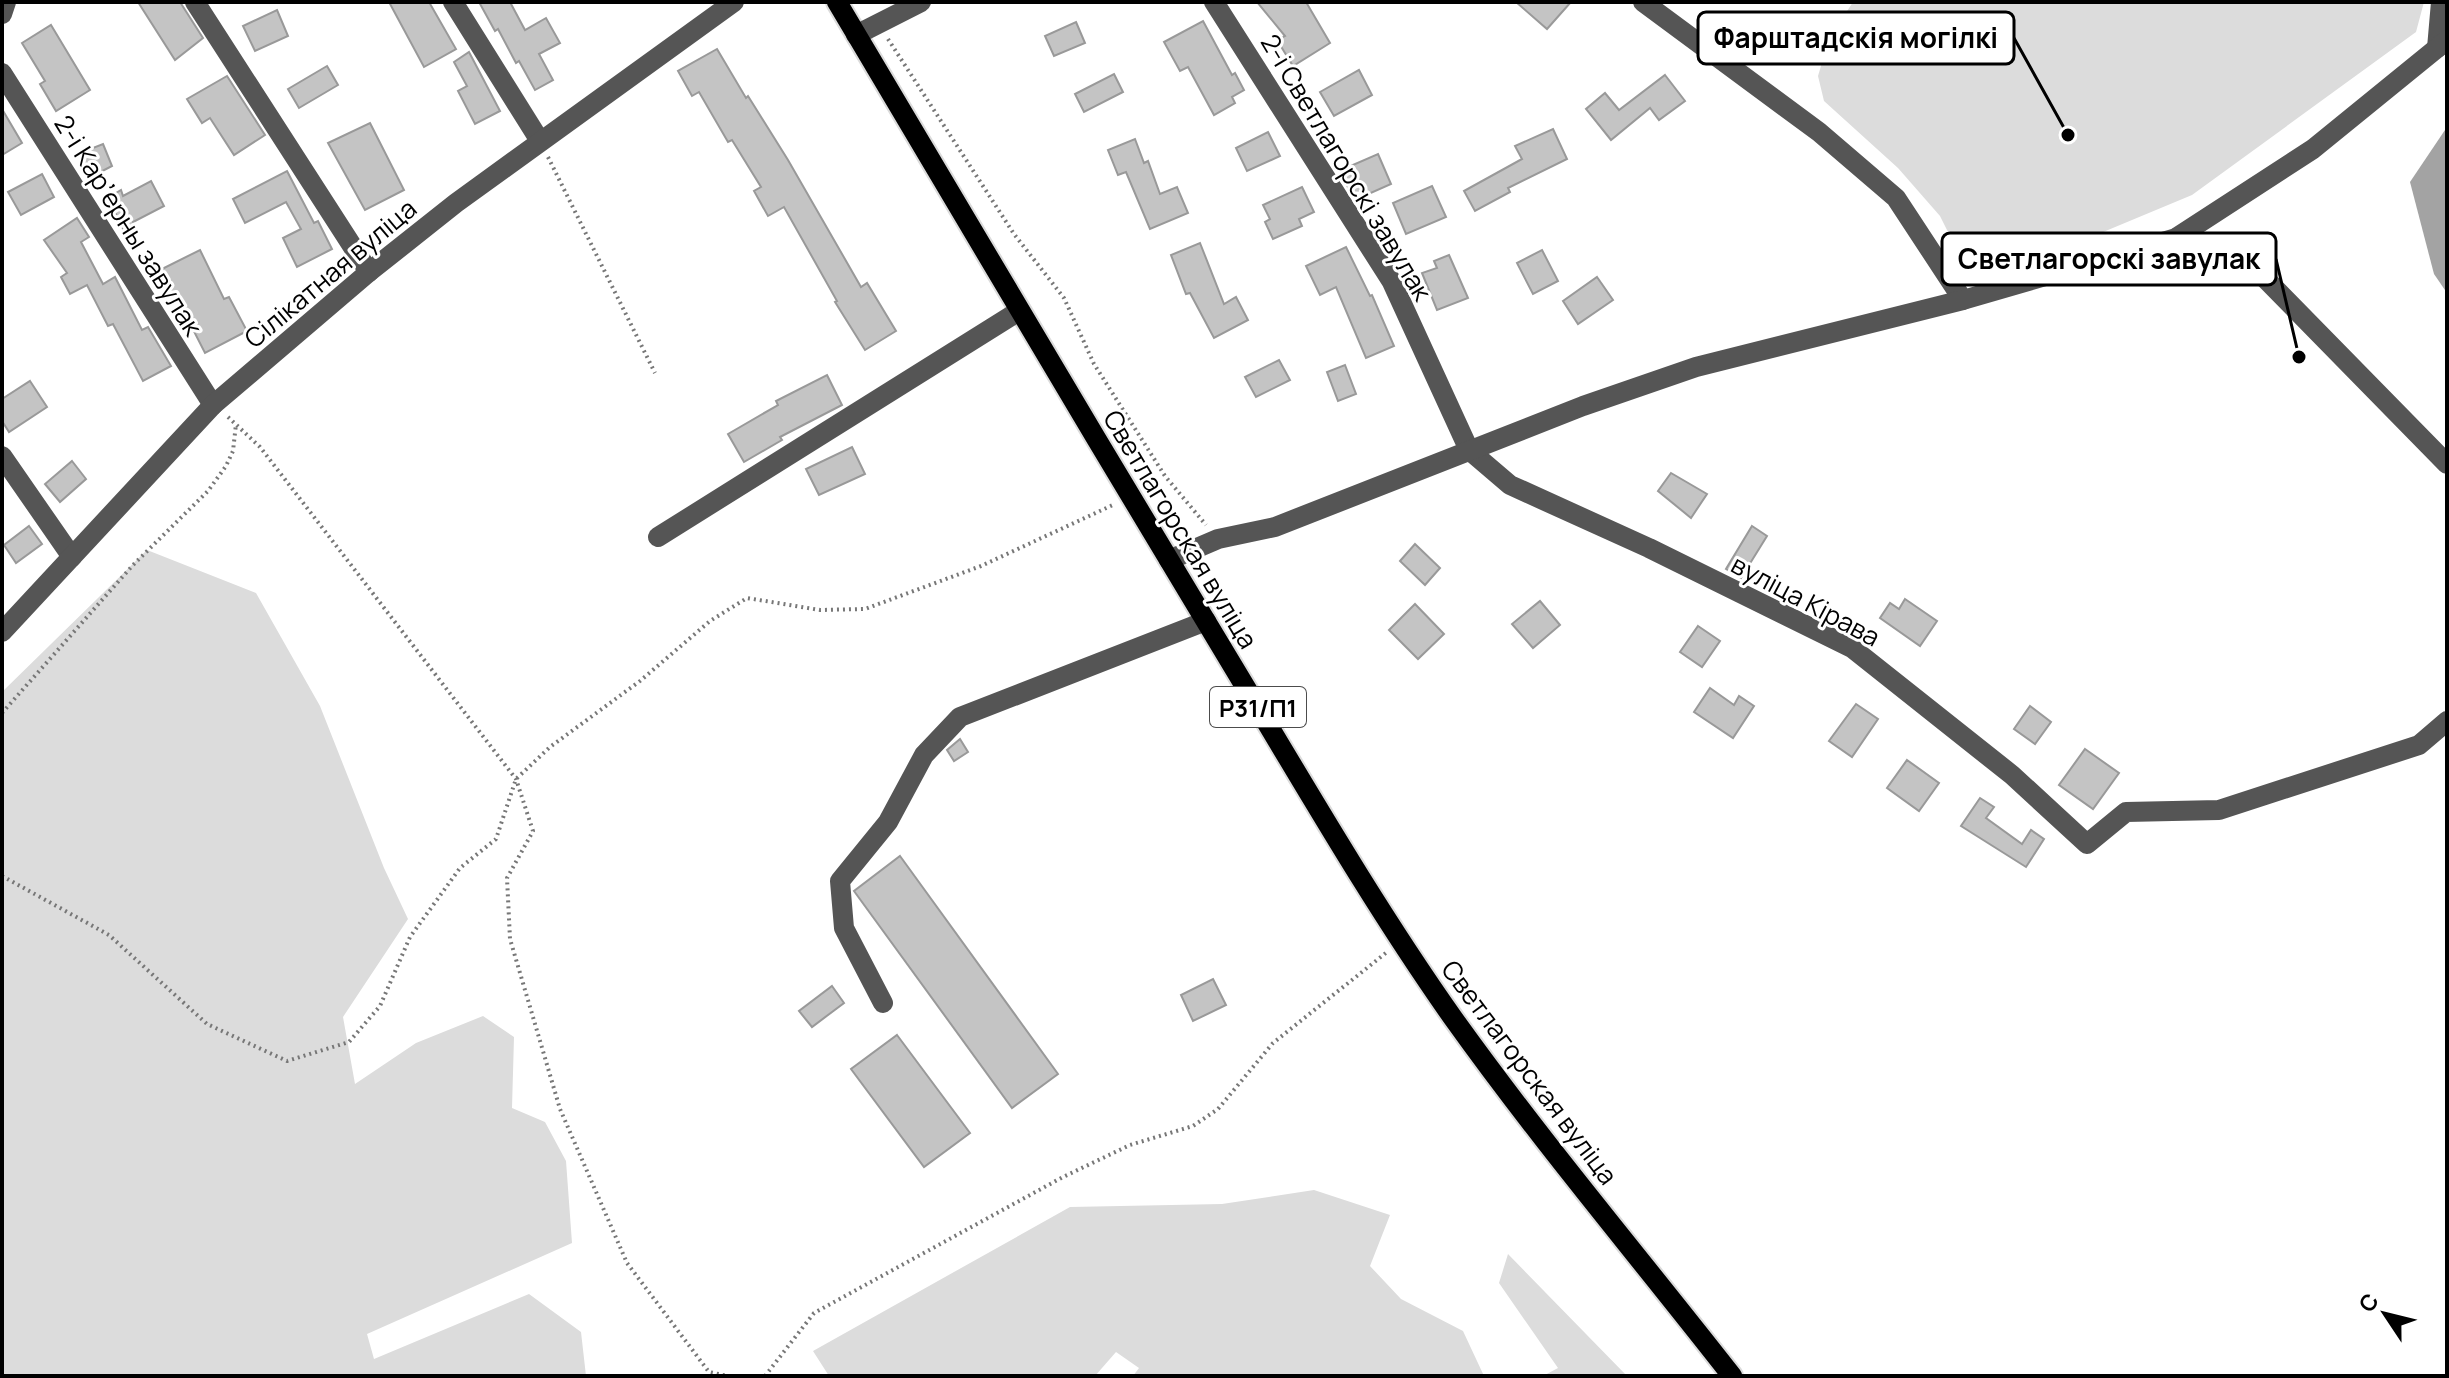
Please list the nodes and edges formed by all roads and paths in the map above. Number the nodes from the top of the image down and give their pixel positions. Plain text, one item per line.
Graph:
1 (6, 2) edge
2 (195, 2) edge
3 (453, 2) edge
4 (734, 2) edge
5 (837, 2) edge
6 (921, 2) edge
7 (1214, 2) edge
8 (1643, 2) edge
9 (2441, 2) edge
10 (705, 10) edge
11 (2, 14) edge
12 (878, 23) junction
13 (856, 35) junction
14 (2442, 44) edge
15 (2, 73) edge
16 (540, 141) junction
17 (2176, 238) junction
18 (369, 272) junction
19 (1963, 300) junction
20 (1019, 311) junction
21 (655, 373) dead end
22 (213, 405) junction
23 (236, 422) junction
24 (1469, 450) junction
25 (2, 456) edge
26 (2444, 456) edge
27 (1131, 498) junction
28 (658, 537) dead end
29 (1218, 539) junction
30 (72, 557) junction
31 (1169, 560) junction
32 (1206, 621) junction
33 (2, 632) edge
34 (2, 713) edge
35 (2447, 721) edge
36 (516, 779) junction
37 (2, 876) edge
38 (1402, 941) junction
39 (883, 1003) dead end
40 (728, 1376) edge
41 (765, 1376) edge
42 (1732, 1376) edge

1 - 11 street
2 - 18 street
3 - 16 street
4 - 10 street, Сілікатная вуліца
5 - 13 main road, Светлагорская вуліца / Р31/П1
6 - 12 street
7 - 24 street, 2-і Светлагорскі завулак
8 - 19 street
9 - 14 street
10 - 16 street, Сілікатная вуліца
12 - 13 street
12 - 29 path
13 - 20 main road, Светлагорская вуліца / Р31/П1
14 - 17 street
15 - 22 street, 2-і Карʼерны завулак
16 - 18 street, Сілікатная вуліца
16 - 21 path
17 - 19 street
17 - 26 street
18 - 22 street, Сілікатная вуліца
19 - 24 street
20 - 27 main road, Светлагорская вуліца / Р31/П1
20 - 28 street
22 - 23 path
22 - 30 street, Сілікатная вуліца
23 - 34 path
23 - 36 path
24 - 29 street
24 - 35 street, вуліца Кірава
25 - 30 street
27 - 31 main road, Светлагорская вуліца / Р31/П1
27 - 36 path
29 - 31 street
30 - 33 street, Сілікатная вуліца
31 - 32 main road, Светлагорская вуліца / Р31/П1
32 - 38 main road, Светлагорская вуліца / Р31/П1
32 - 39 street
36 - 37 path
36 - 40 path
38 - 41 path
38 - 42 main road, Светлагорская вуліца / Р31/П1

